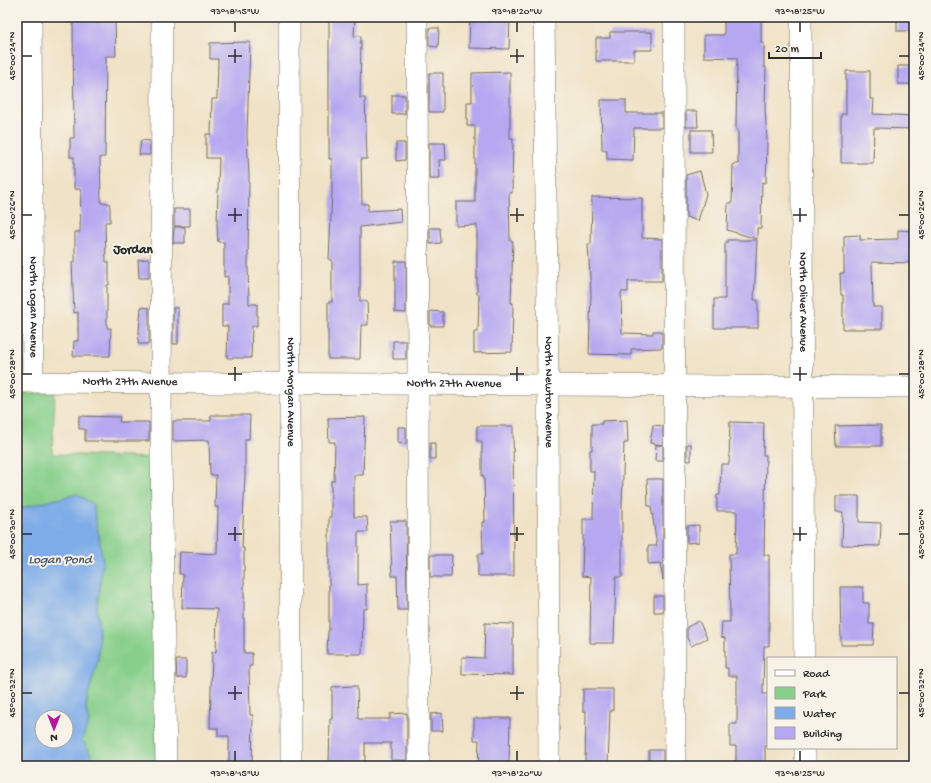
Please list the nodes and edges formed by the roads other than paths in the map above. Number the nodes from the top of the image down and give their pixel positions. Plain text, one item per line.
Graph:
1 (32, 17) edge
2 (162, 17) edge
3 (289, 17) edge
4 (417, 17) edge
5 (544, 17) edge
6 (674, 17) edge
7 (801, 17) edge
8 (25, 382) edge
9 (162, 384) junction
10 (291, 384) junction
11 (418, 385) junction
12 (548, 386) junction
13 (675, 386) junction
14 (803, 387) junction
15 (914, 387) edge
16 (804, 657) edge
17 (805, 749) edge
18 (166, 766) edge
19 (291, 766) edge
20 (418, 766) edge
21 (549, 766) edge
22 (675, 766) edge
23 (805, 766) edge

1 - 8 street, North Logan Avenue
2 - 9 street
3 - 10 street, North Morgan Avenue
4 - 11 street
5 - 12 street, North Newton Avenue
6 - 13 street
7 - 14 street, North Oliver Avenue
8 - 9 street, North 27th Avenue
9 - 10 street, North 27th Avenue
9 - 18 street
10 - 11 street, North 27th Avenue
10 - 19 street, North Morgan Avenue
11 - 12 street, North 27th Avenue
11 - 20 street
12 - 13 street, North 27th Avenue
12 - 21 street, North Newton Avenue
13 - 14 street, North 27th Avenue
13 - 22 street
14 - 15 street, North 27th Avenue
14 - 16 street, North Oliver Avenue
17 - 23 street

